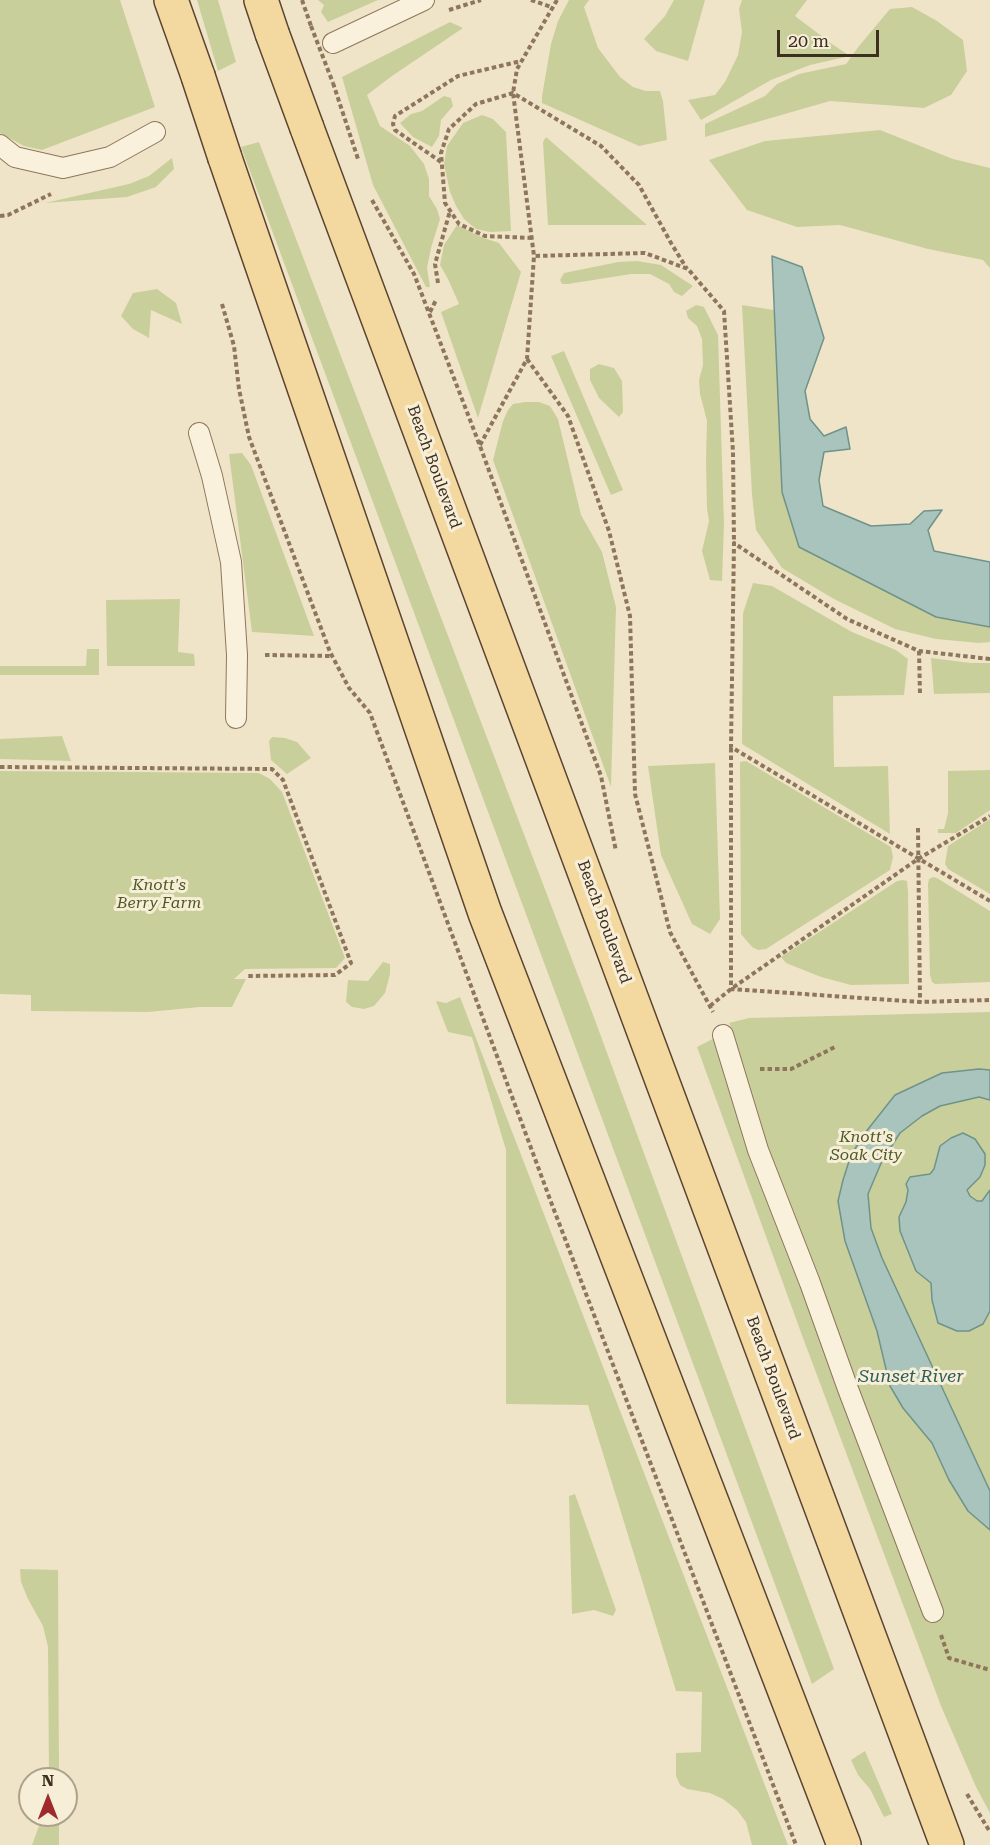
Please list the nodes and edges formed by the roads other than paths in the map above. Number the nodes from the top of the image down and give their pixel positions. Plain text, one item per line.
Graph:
1 (171, 0) edge
2 (424, 0) edge
3 (266, 13) edge
4 (333, 43) dead end
5 (155, 132) dead end
6 (0, 145) edge
7 (200, 433) dead end
8 (236, 718) dead end
9 (723, 1035) road end
10 (933, 1612) road end
11 (844, 1845) edge
12 (947, 1845) edge

1 - 11 main road, bridge
2 - 4 lane
3 - 12 main road, Beach Boulevard, bridge
5 - 6 lane
7 - 8 lane
9 - 10 lane

